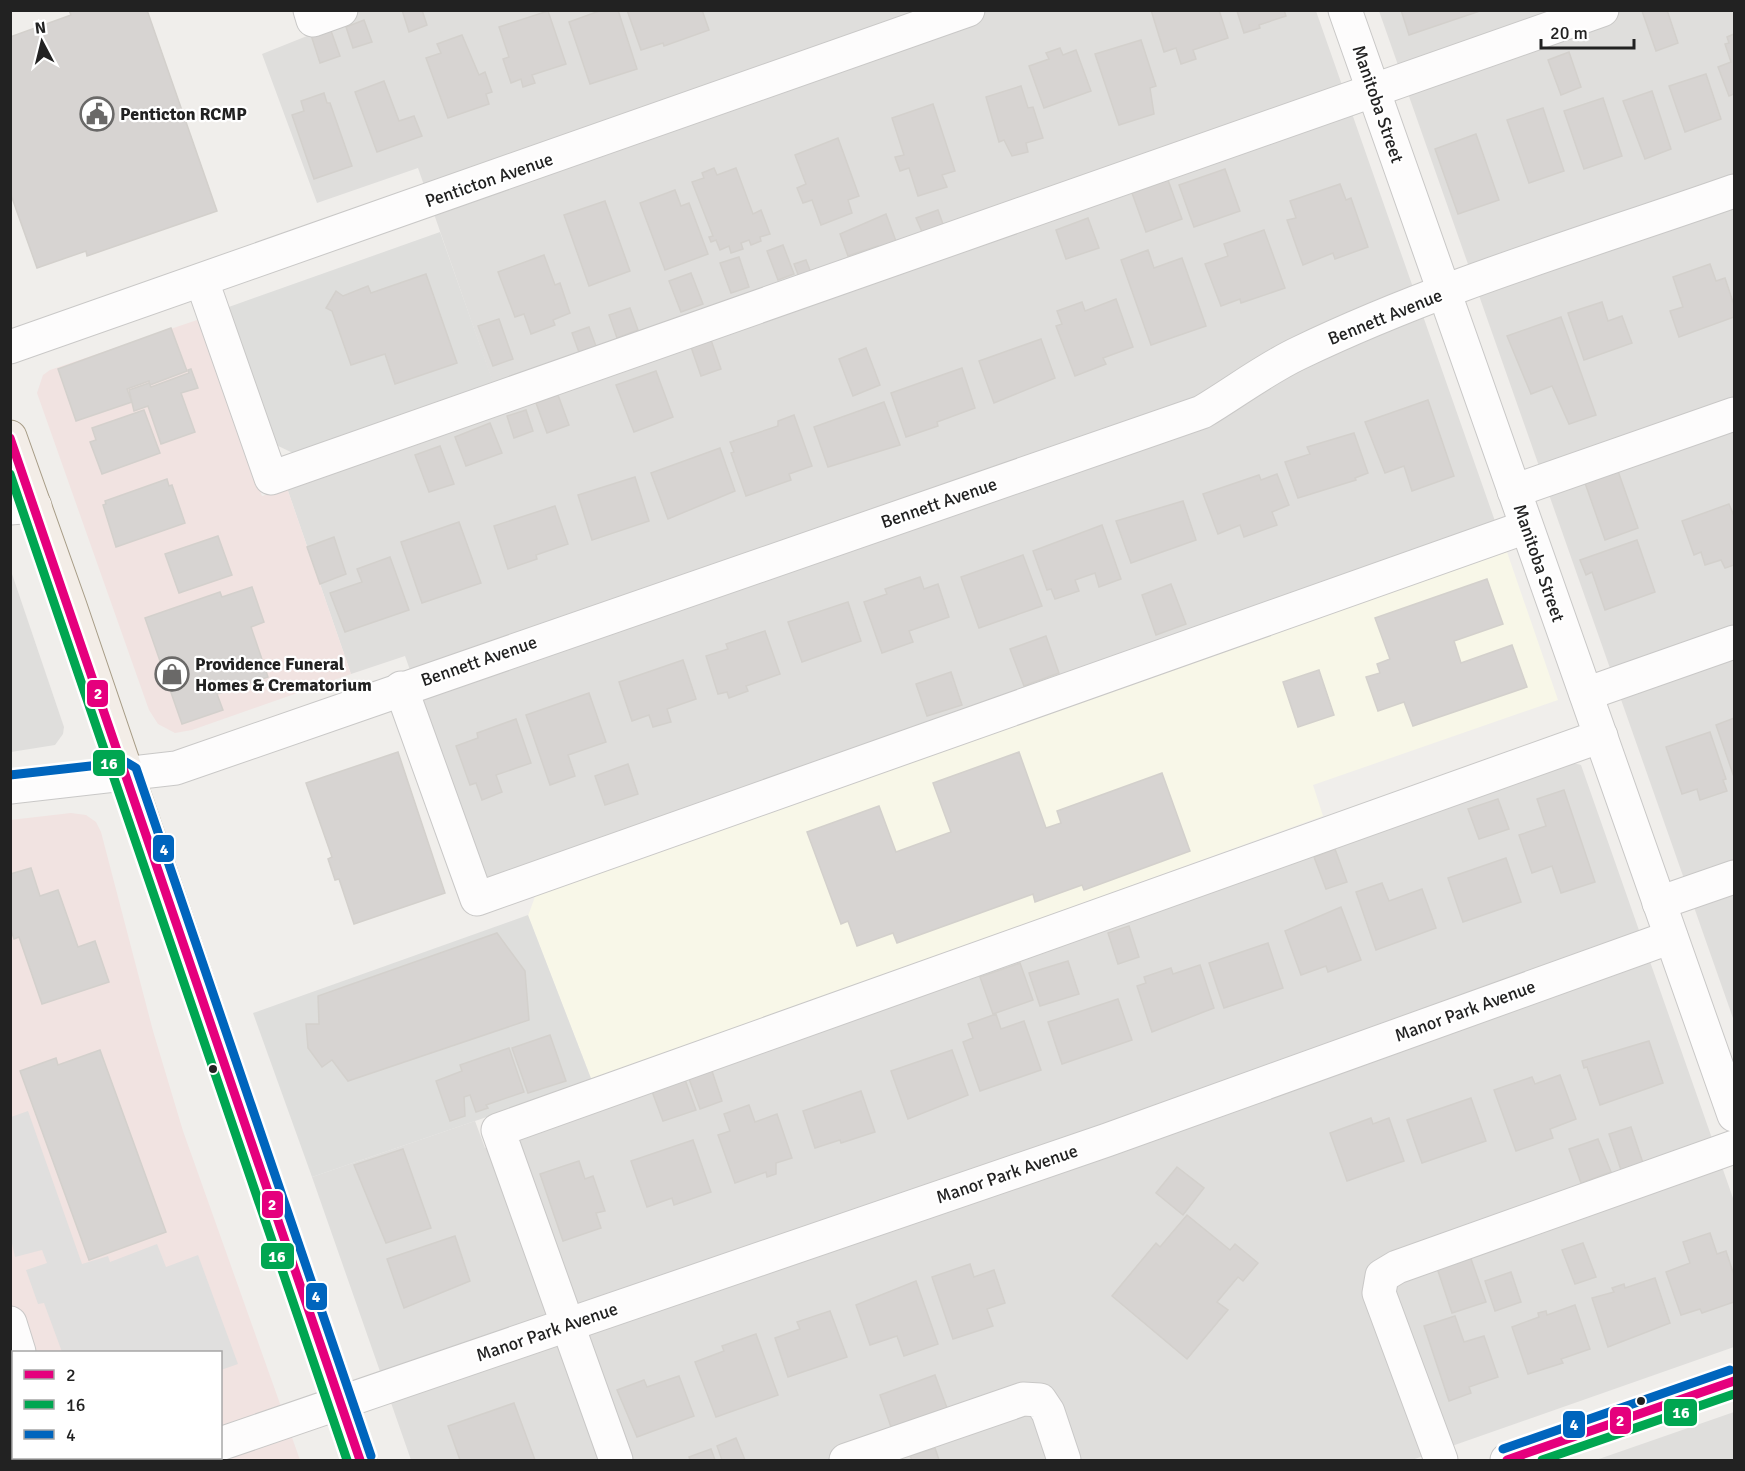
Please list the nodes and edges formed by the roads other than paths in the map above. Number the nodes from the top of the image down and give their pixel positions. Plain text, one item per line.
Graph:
1 (310, 10) edge
2 (341, 10) edge
3 (968, 10) edge
4 (1345, 10) edge
5 (1602, 10) edge
6 (1373, 90) junction
7 (1734, 190) edge
8 (202, 281) junction
9 (1444, 293) junction
10 (10, 347) edge
11 (1734, 414) edge
12 (10, 437) edge
13 (1514, 491) junction
14 (23, 507) edge
15 (1526, 527) junction
16 (1734, 642) edge
17 (401, 688) junction
18 (1586, 694) junction
19 (1601, 736) junction
20 (126, 774) junction
21 (10, 787) edge
22 (1734, 877) edge
23 (1659, 903) junction
24 (1671, 937) junction
25 (1734, 1115) edge
26 (1734, 1146) edge
27 (10, 1323) edge
28 (567, 1324) junction
29 (18, 1351) edge
30 (1734, 1381) edge
31 (339, 1403) junction
32 (222, 1443) edge
33 (360, 1461) edge
34 (616, 1461) edge
35 (846, 1461) edge
36 (1064, 1461) edge
37 (1441, 1461) edge
38 (1507, 1461) edge

1 - 2 street
3 - 8 street, Penticton Avenue
4 - 6 street, Manitoba Street
5 - 6 street
6 - 8 street
6 - 9 street, Manitoba Street
7 - 9 street, Bennett Avenue
8 - 10 street, Penticton Avenue
9 - 13 street, Manitoba Street
9 - 17 street, Bennett Avenue
11 - 13 street
12 - 14 main road
13 - 15 street, Manitoba Street
14 - 20 main road
15 - 17 street
15 - 18 street, Manitoba Street
16 - 18 street
17 - 20 street, Bennett Avenue
18 - 19 street, Manitoba Street
19 - 23 street, Manitoba Street
19 - 28 street
20 - 21 street, Bennett Avenue
20 - 31 main road
22 - 23 street
23 - 24 street, Manitoba Street
24 - 25 street, Manitoba Street
24 - 28 street, Manor Park Avenue
26 - 37 street
27 - 29 street
28 - 31 street, Manor Park Avenue
28 - 34 street
30 - 38 street
31 - 32 street, Manor Park Avenue
31 - 33 main road
35 - 36 street

